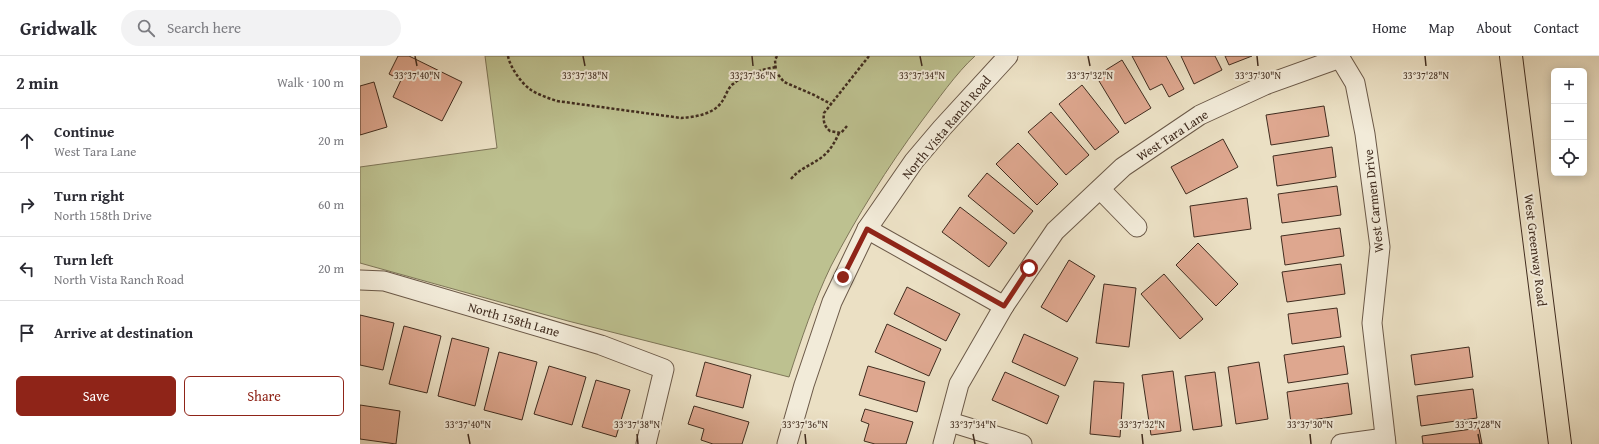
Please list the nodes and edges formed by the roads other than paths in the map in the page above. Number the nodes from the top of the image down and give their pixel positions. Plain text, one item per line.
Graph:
1 (1008, 56) edge
2 (1511, 56) edge
3 (1340, 58) joint
4 (1100, 189) junction
5 (1137, 227) dead end
6 (867, 229) junction
7 (360, 280) edge
8 (1004, 306) junction
9 (950, 422) junction
10 (1385, 441) edge
11 (646, 444) edge
12 (787, 444) edge
13 (943, 444) edge
14 (1022, 444) edge
15 (1341, 444) edge
16 (1560, 444) edge

1 - 6 street, North Vista Ranch Road
2 - 16 main road, West Greenway Road
3 - 4 street, West Tara Lane
3 - 10 street, West Carmen Drive
4 - 5 street
4 - 8 street, West Tara Lane
6 - 8 street
6 - 12 street, North Vista Ranch Road
7 - 11 street, North 158th Lane
8 - 9 street, West Tara Lane
9 - 13 street, West Tara Lane
9 - 14 street
10 - 15 street

